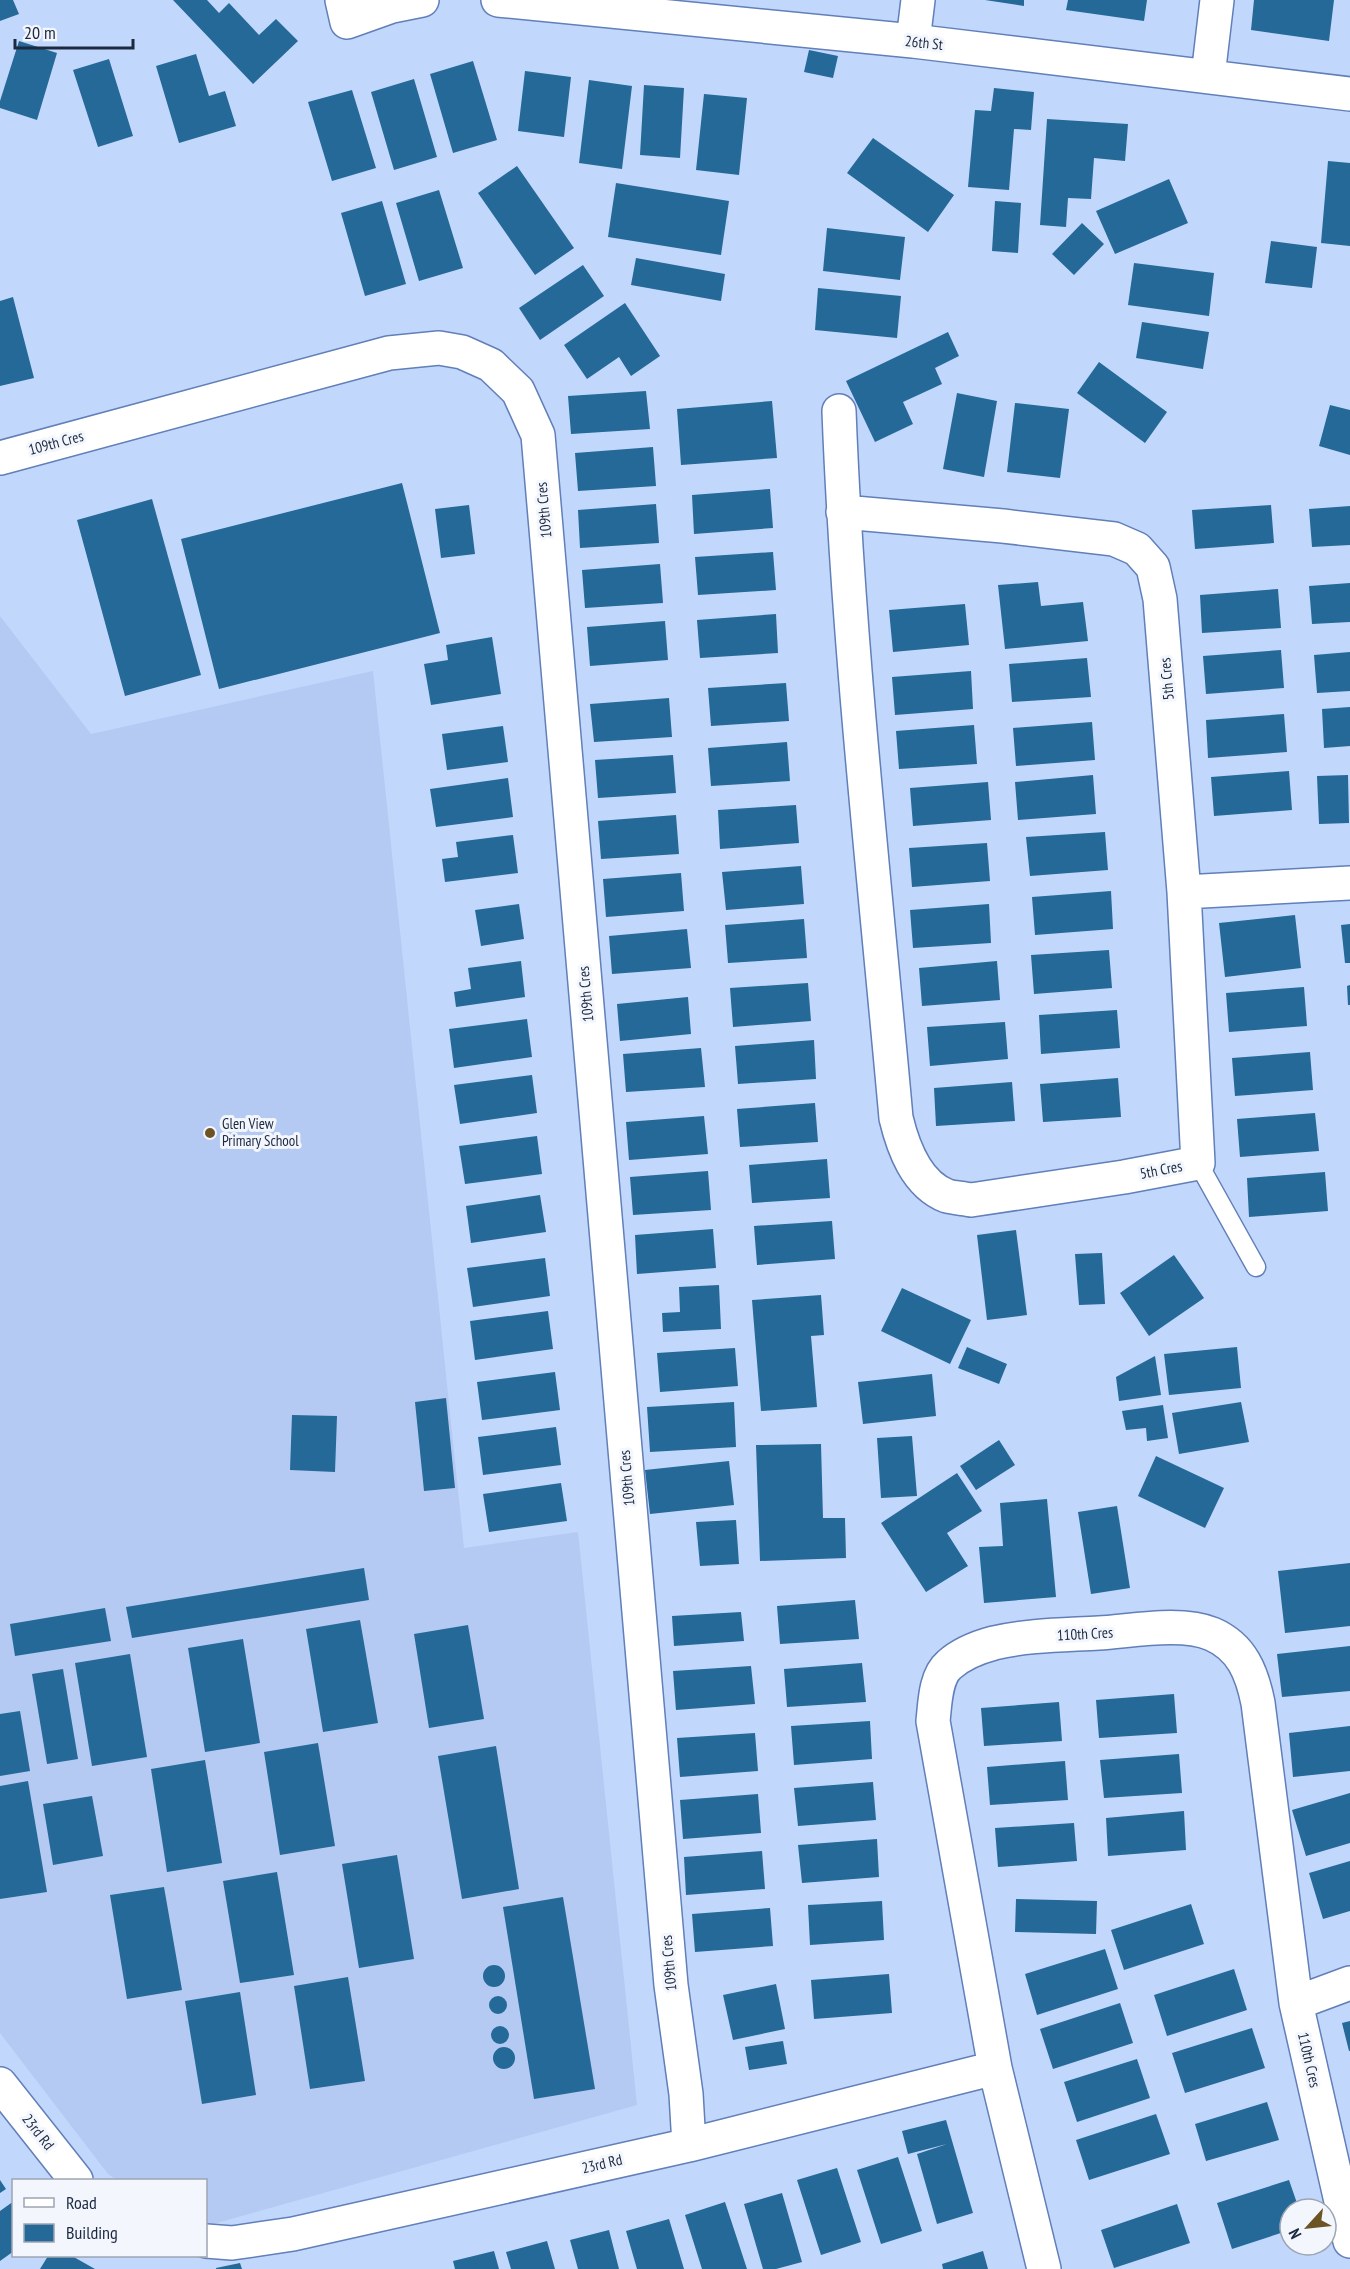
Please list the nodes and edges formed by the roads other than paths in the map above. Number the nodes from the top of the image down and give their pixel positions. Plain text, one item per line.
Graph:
1 (422, 0) edge
2 (498, 0) edge
3 (918, 0) edge
4 (1217, 0) edge
5 (345, 11) edge
6 (913, 41) junction
7 (1208, 76) junction
8 (1350, 94) edge
9 (839, 411) dead end
10 (0, 458) edge
11 (843, 512) junction
12 (1350, 884) edge
13 (1184, 892) junction
14 (1198, 1162) junction
15 (1256, 1267) dead end
16 (1350, 1983) edge
17 (1296, 2003) junction
18 (995, 2068) junction
19 (0, 2084) edge
20 (688, 2145) junction
21 (74, 2179) edge
22 (207, 2241) edge
23 (1350, 2241) edge
24 (1044, 2269) edge

1 - 5 street
2 - 6 street, 26th St
3 - 6 street
4 - 7 street
6 - 7 street, 26th St
7 - 8 street, 26th St
9 - 11 street
10 - 20 street, 109th Cres
11 - 13 street, 5th Cres
11 - 14 street, 5th Cres
12 - 13 street
13 - 14 street, 5th Cres
14 - 15 lane
16 - 17 street
17 - 18 street, 110th Cres
17 - 23 street, 110th Cres
18 - 20 street, 23rd Rd
18 - 24 street, 110th Cres
19 - 21 street, 23rd Rd
20 - 22 street, 23rd Rd

